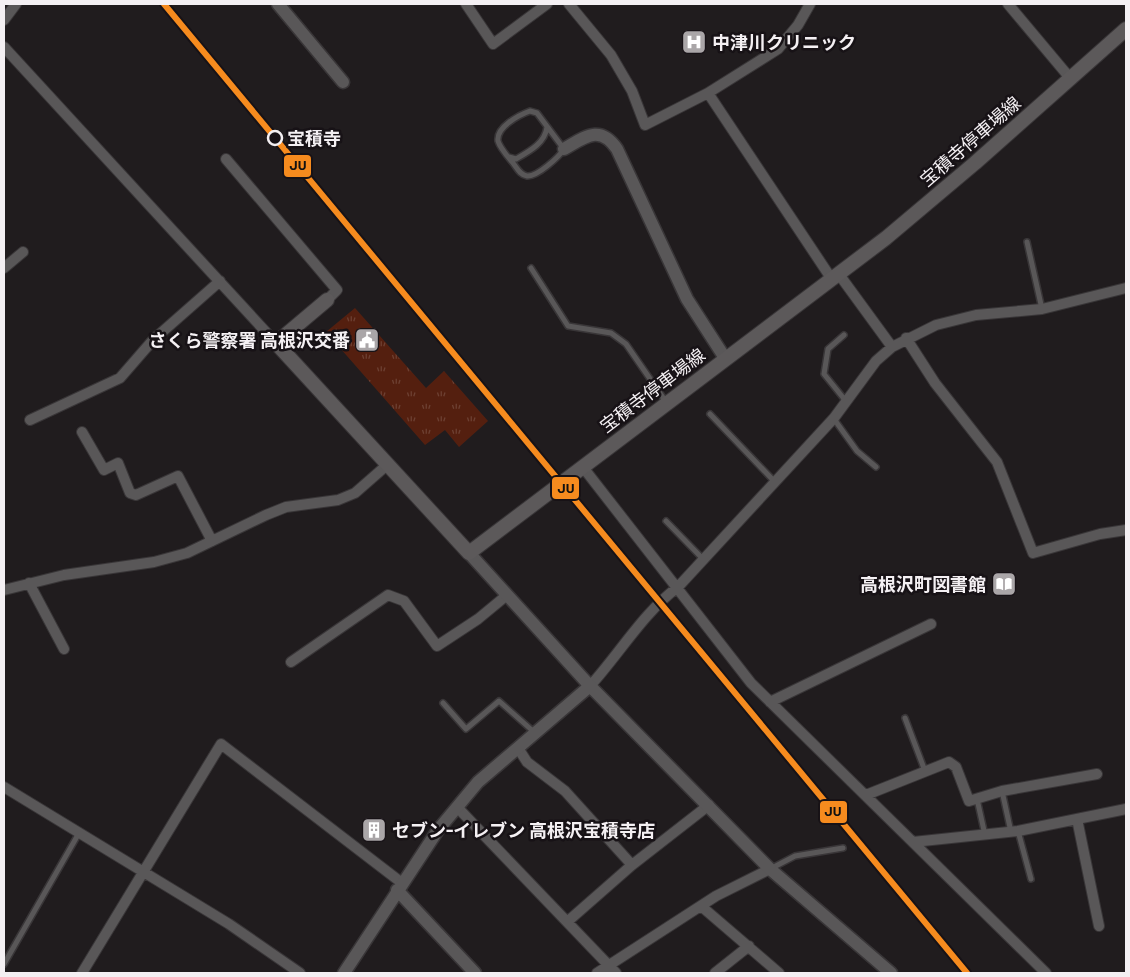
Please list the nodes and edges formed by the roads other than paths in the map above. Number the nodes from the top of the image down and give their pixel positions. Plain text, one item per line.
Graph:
1 (16, 4) edge
2 (278, 4) edge
3 (466, 4) edge
4 (547, 4) edge
5 (569, 4) edge
6 (810, 4) edge
7 (1008, 4) edge
8 (4, 20) edge
9 (1126, 29) edge
10 (4, 47) edge
11 (1070, 78) junction
12 (342, 82) dead end
13 (708, 94) junction
14 (548, 127) junction
15 (564, 149) junction
16 (508, 157) junction
17 (226, 159) dead end
18 (1027, 242) dead end
19 (23, 252) dead end
20 (4, 268) edge
21 (531, 268) dead end
22 (834, 276) junction
23 (220, 281) junction
24 (1126, 288) edge
25 (327, 300) joint
26 (1042, 309) junction
27 (844, 335) dead end
28 (906, 338) junction
29 (276, 343) junction
30 (892, 347) junction
31 (725, 358) junction
32 (845, 400) junction
33 (667, 402) junction
34 (710, 414) dead end
35 (834, 418) junction
36 (30, 420) dead end
37 (82, 432) dead end
38 (387, 465) junction
39 (582, 466) junction
40 (876, 467) dead end
41 (774, 481) junction
42 (666, 521) dead end
43 (1126, 530) edge
44 (212, 541) junction
45 (469, 554) junction
46 (703, 559) junction
47 (29, 583) junction
48 (678, 587) junction
49 (4, 590) edge
50 (507, 595) junction
51 (931, 624) dead end
52 (64, 649) dead end
53 (291, 662) dead end
54 (590, 686) junction
55 (770, 702) junction
56 (443, 704) dead end
57 (905, 718) dead end
58 (536, 734) junction
59 (518, 748) junction
60 (925, 771) junction
61 (1097, 774) dead end
62 (4, 787) edge
63 (1002, 791) junction
64 (866, 795) junction
65 (976, 798) junction
66 (709, 805) junction
67 (457, 807) junction
68 (1126, 809) edge
69 (1077, 819) junction
70 (1014, 831) junction
71 (79, 833) junction
72 (985, 834) junction
73 (913, 842) junction
74 (843, 848) dead end
75 (632, 865) junction
76 (770, 869) junction
77 (145, 873) junction
78 (1030, 879) dead end
79 (399, 887) junction
80 (701, 906) junction
81 (567, 922) junction
82 (1099, 926) dead end
83 (749, 946) junction
84 (4, 964) edge
85 (608, 965) junction
86 (82, 973) edge
87 (300, 973) edge
88 (344, 973) edge
89 (474, 973) edge
90 (597, 973) edge
91 (616, 973) edge
92 (715, 973) edge
93 (779, 973) edge
94 (891, 973) edge
95 (1046, 973) edge

1 - 8 street
2 - 12 street
3 - 4 street
5 - 13 street
6 - 13 street
7 - 11 street
9 - 11 main road, 宝積寺停車場線
10 - 23 street
11 - 22 main road, 宝積寺停車場線
13 - 22 street
14 - 15 lane
14 - 16 lane
14 - 16 lane
15 - 16 lane
15 - 31 street
17 - 25 street
18 - 26 lane
19 - 20 street
21 - 33 lane
22 - 30 street
22 - 31 main road, 宝積寺停車場線
23 - 29 street
23 - 36 street
24 - 26 street
25 - 29 main road
26 - 28 street
27 - 32 lane
28 - 30 street
28 - 43 street
29 - 38 main road
30 - 32 street
31 - 33 main road, 宝積寺停車場線
32 - 35 street
33 - 39 main road, 宝積寺停車場線
34 - 41 lane
35 - 40 lane
35 - 41 street
37 - 44 street
38 - 44 street
38 - 45 main road
39 - 45 main road, 宝積寺停車場線
39 - 48 street
41 - 46 street
42 - 46 lane
44 - 47 street
45 - 50 street
46 - 48 street
47 - 49 street
47 - 52 street
48 - 54 street
48 - 55 street
50 - 53 street
50 - 54 street
51 - 55 street
54 - 58 street
54 - 66 street
55 - 64 street
56 - 58 lane
57 - 60 lane
58 - 59 street
59 - 67 street
59 - 75 street
60 - 64 street
60 - 65 street
61 - 63 street
62 - 71 street
63 - 65 street
63 - 70 lane
64 - 73 street
65 - 72 lane
66 - 75 street
66 - 76 street
67 - 79 street
67 - 81 street
68 - 69 street
69 - 70 street
69 - 82 street
70 - 72 street
70 - 78 lane
71 - 77 street
71 - 84 lane
72 - 73 street
73 - 95 street
74 - 76 lane
75 - 81 street
76 - 80 street
76 - 94 street
77 - 79 street
77 - 86 street
77 - 87 street
79 - 88 street
79 - 89 street
80 - 83 street
80 - 85 street
81 - 85 street
83 - 92 street
83 - 93 street
85 - 90 street
85 - 91 street

